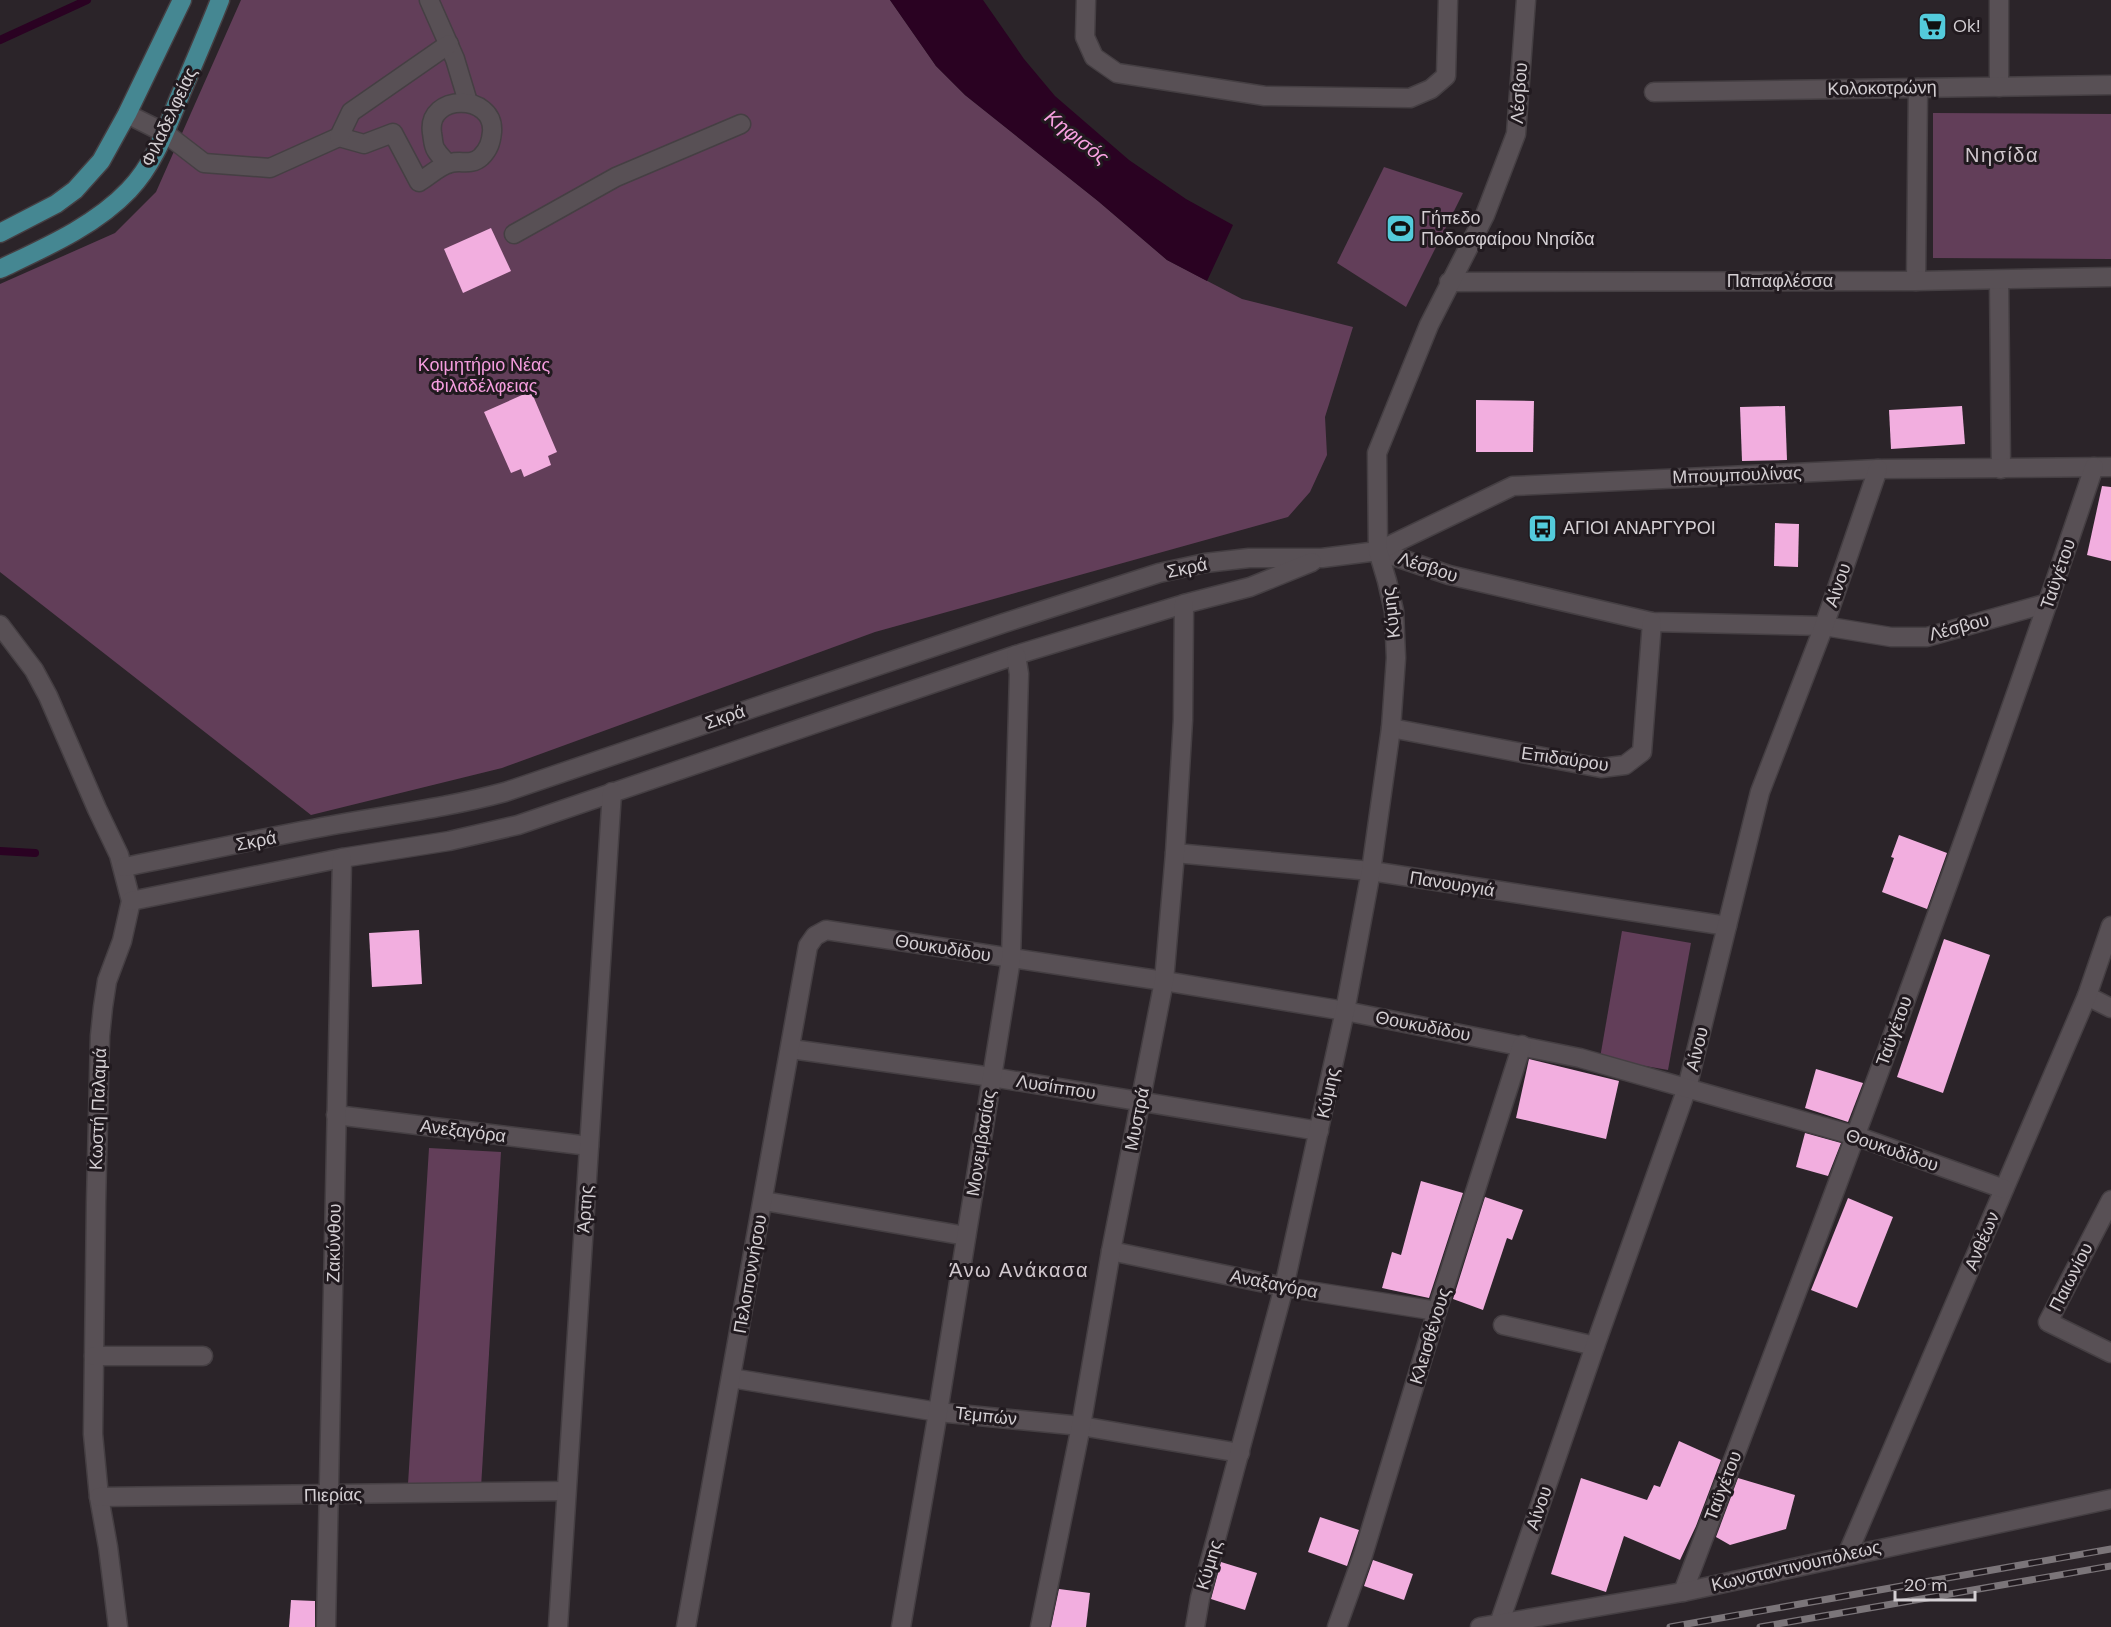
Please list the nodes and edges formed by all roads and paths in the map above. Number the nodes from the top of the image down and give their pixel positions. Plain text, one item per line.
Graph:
1 (182, 0) edge
2 (429, 0) edge
3 (1086, 0) edge
4 (1448, 0) edge
5 (1526, 0) edge
6 (1999, 0) edge
7 (218, 6) edge
8 (449, 44) junction
9 (2111, 85) edge
10 (1999, 87) junction
11 (1918, 88) junction
12 (1654, 92) dead end
13 (468, 102) junction
14 (127, 114) junction
15 (741, 124) dead end
16 (165, 133) junction
17 (339, 137) junction
18 (448, 164) junction
19 (0, 233) edge
20 (514, 234) dead end
21 (0, 269) edge
22 (2111, 277) edge
23 (2000, 280) junction
24 (1916, 281) junction
25 (1449, 282) junction
26 (2103, 467) edge
27 (2001, 469) junction
28 (1878, 470) junction
29 (1378, 551) junction
30 (1322, 558) junction
31 (2049, 603) junction
32 (1184, 604) junction
33 (1652, 622) junction
34 (0, 625) edge
35 (1824, 626) junction
36 (1016, 655) junction
37 (1390, 728) junction
38 (612, 792) junction
39 (1175, 853) junction
40 (342, 858) junction
41 (124, 867) junction
42 (1371, 871) junction
43 (131, 901) junction
44 (1727, 926) junction
45 (2111, 926) edge
46 (826, 930) joint
47 (1011, 959) junction
48 (1164, 981) junction
49 (2087, 996) junction
50 (2111, 1008) edge
51 (1345, 1011) junction
52 (1522, 1045) junction
53 (791, 1049) junction
54 (992, 1077) junction
55 (1687, 1088) junction
56 (1141, 1101) junction
57 (336, 1115) junction
58 (1319, 1131) junction
59 (1856, 1136) junction
60 (589, 1146) junction
61 (2004, 1189) junction
62 (2111, 1200) edge
63 (764, 1201) junction
64 (966, 1236) junction
65 (1111, 1251) junction
66 (1284, 1287) junction
67 (1437, 1311) junction
68 (1503, 1325) dead end
69 (1594, 1346) junction
70 (2111, 1353) edge
71 (94, 1356) junction
72 (203, 1356) dead end
73 (731, 1378) junction
74 (938, 1412) junction
75 (1081, 1426) junction
76 (1240, 1454) junction
77 (566, 1491) junction
78 (329, 1495) junction
79 (99, 1497) junction
80 (2111, 1499) edge
81 (1847, 1555) junction
82 (1683, 1592) junction
83 (1499, 1624) junction
84 (117, 1627) edge
85 (326, 1627) edge
86 (558, 1627) edge
87 (686, 1627) edge
88 (901, 1627) edge
89 (1040, 1627) edge
90 (1195, 1627) edge
91 (1337, 1627) edge
92 (1480, 1627) edge

1 - 14 main road
2 - 8 street
3 - 4 street
5 - 25 street, Λέσβου
6 - 10 street
7 - 16 main road, Φιλαδελφείας
8 - 13 street
8 - 17 street
9 - 10 street, Κολοκοτρώνη
10 - 11 street, Κολοκοτρώνη
11 - 12 street, Κολοκοτρώνη
11 - 24 street
13 - 18 street
13 - 18 street
14 - 16 street
14 - 19 main road
15 - 20 street
16 - 17 street
16 - 21 main road, Φιλαδελφείας
17 - 18 street
22 - 23 street, Παπαφλέσσα
23 - 24 street, Παπαφλέσσα
23 - 27 street
24 - 25 street, Παπαφλέσσα
25 - 29 street, Λέσβου
26 - 27 street, Μπουμπουλίνας
26 - 31 street, Ταϋγέτου
27 - 28 street, Μπουμπουλίνας
28 - 29 street, Μπουμπουλίνας
28 - 35 street, Αίνου
29 - 30 street, Σκρά
29 - 33 street, Λέσβου
29 - 37 street, Κύμης
30 - 32 street, Σκρά
30 - 41 street, Σκρά
31 - 35 street, Λέσβου
31 - 59 street, Ταϋγέτου
32 - 36 street, Σκρά
32 - 39 street, Μυστρά
33 - 35 street, Λέσβου
33 - 37 street, Επιδαύρου
34 - 41 street, Κωστή Παλαμά
35 - 44 street, Αίνου
36 - 38 street, Σκρά
36 - 47 street, Μονεμβασίας
37 - 42 street, Κύμης
38 - 40 street, Σκρά
38 - 60 street, Άρτης
39 - 42 street, Πανουργιά
39 - 48 street, Μυστρά
40 - 43 street, Σκρά
40 - 57 street, Ζακύνθου
41 - 43 street, Κωστή Παλαμά
42 - 44 street, Πανουργιά
42 - 51 street, Κύμης
43 - 71 street, Κωστή Παλαμά
44 - 55 street, Αίνου
45 - 49 street, Ανθέων
46 - 47 street, Θουκυδίδου
46 - 53 street, Πελοποννήσου
47 - 48 street, Θουκυδίδου
47 - 54 street, Μονεμβασίας
48 - 51 street, Θουκυδίδου
48 - 56 street, Μυστρά
49 - 50 street
49 - 61 street, Ανθέων
51 - 52 street, Θουκυδίδου
51 - 58 street, Κύμης
52 - 55 street, Θουκυδίδου
52 - 67 street, Κλεισθένους
53 - 54 street, Λυσίππου
53 - 63 street, Πελοποννήσου
54 - 56 street, Λυσίππου
54 - 64 street, Μονεμβασίας
55 - 59 street, Θουκυδίδου
55 - 69 street, Αίνου
56 - 58 street, Λυσίππου
56 - 65 street, Μυστρά
57 - 60 street, Ανεξαγόρα
57 - 78 street, Ζακύνθου
58 - 66 street, Κύμης
59 - 61 street, Θουκυδίδου
59 - 82 street, Ταϋγέτου
60 - 77 street, Άρτης
61 - 81 street, Ανθέων
62 - 70 street, Παιωνίου
63 - 64 street
63 - 73 street, Πελοποννήσου
64 - 74 street, Μονεμβασίας
65 - 66 street, Αναξαγόρα
65 - 75 street, Μυστρά
66 - 67 street, Αναξαγόρα
66 - 76 street, Κύμης
67 - 91 street, Κλεισθένους
68 - 69 street
69 - 83 street, Αίνου
71 - 72 street
71 - 79 street, Κωστή Παλαμά
73 - 74 street, Τεμπών
73 - 87 street, Πελοποννήσου
74 - 75 street, Τεμπών
74 - 88 street, Μονεμβασίας
75 - 76 street, Τεμπών
75 - 89 street, Μυστρά
76 - 90 street, Κύμης
77 - 78 street, Πιερίας
77 - 86 street, Άρτης
78 - 79 street, Πιερίας
78 - 85 street, Ζακύνθου
79 - 84 street, Κωστή Παλαμά
80 - 81 street, Κωνσταντινουπόλεως
81 - 82 street, Κωνσταντινουπόλεως
82 - 83 street, Κωνσταντινουπόλεως
83 - 92 street, Κωνσταντινουπόλεως

